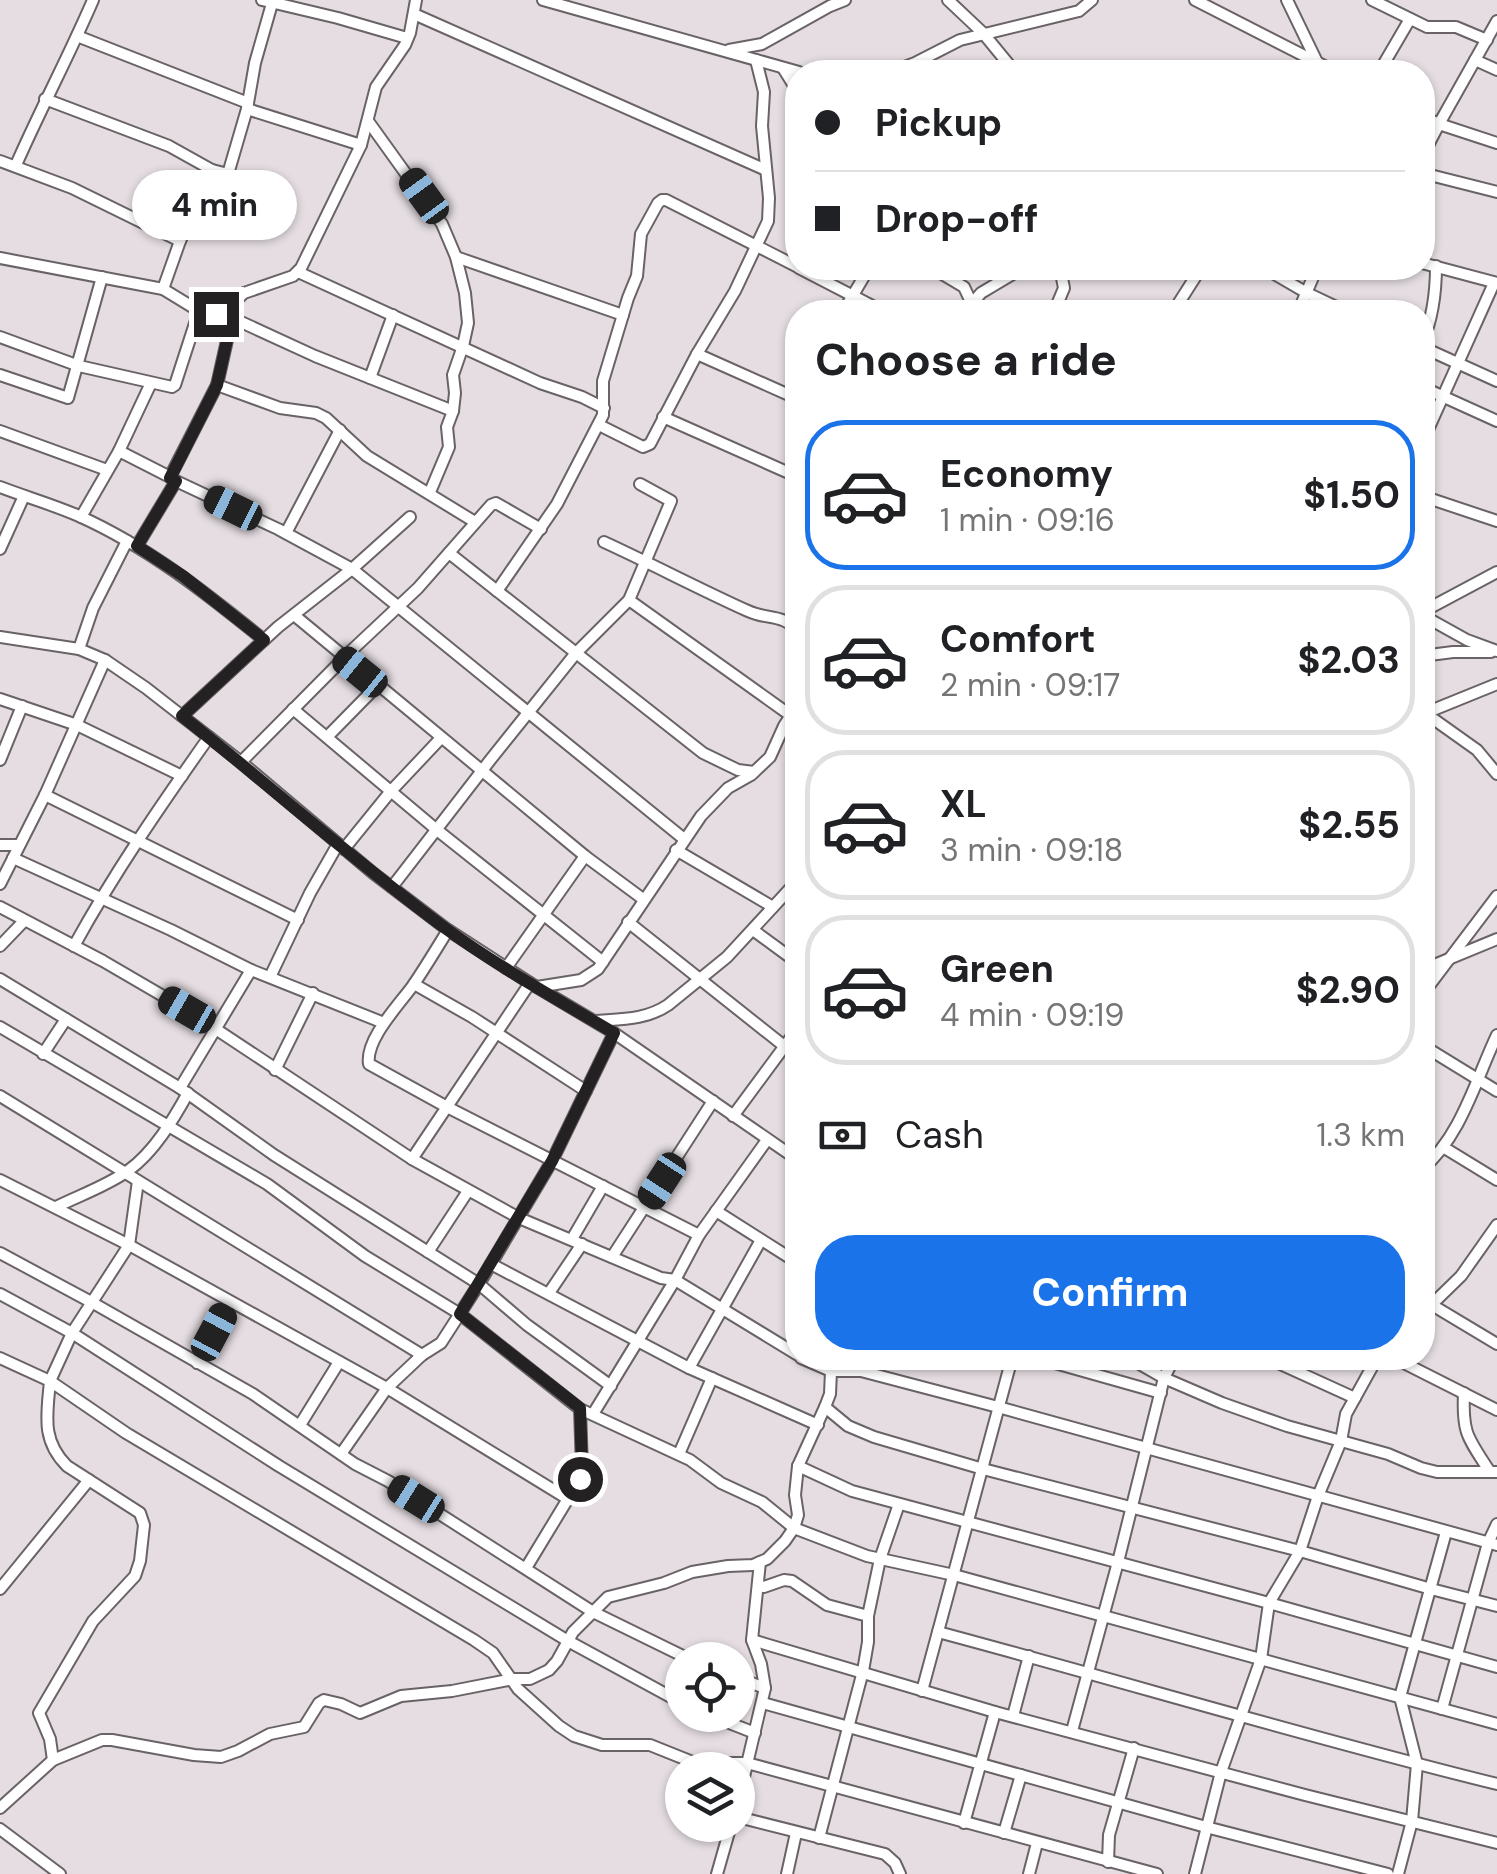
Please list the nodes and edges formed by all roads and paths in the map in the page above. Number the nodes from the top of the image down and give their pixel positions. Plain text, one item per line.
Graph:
1 (93, 0) edge
2 (416, 0) edge
3 (543, 0) edge
4 (844, 0) edge
5 (948, 0) edge
6 (1092, 0) edge
7 (1195, 0) edge
8 (1288, 0) edge
9 (1372, 0) edge
10 (269, 1) edge
11 (414, 14) junction
12 (1410, 19) junction
13 (1497, 22) edge
14 (983, 33) junction
15 (77, 36) junction
16 (407, 38) junction
17 (1487, 40) junction
18 (724, 51) junction
19 (756, 60) junction
20 (922, 60) edge
21 (1005, 60) edge
22 (1311, 60) edge
23 (1316, 60) edge
24 (1386, 60) edge
25 (1475, 60) junction
26 (782, 68) junction
27 (785, 69) edge
28 (1497, 70) edge
29 (785, 72) edge
30 (45, 99) junction
31 (248, 106) junction
32 (368, 121) junction
33 (1435, 122) edge
34 (1440, 124) junction
35 (1435, 133) edge
36 (1497, 143) edge
37 (361, 144) junction
38 (0, 161) edge
39 (16, 166) junction
40 (212, 170) junction
41 (766, 170) junction
42 (1435, 177) edge
43 (1497, 192) edge
44 (180, 241) junction
45 (757, 246) junction
46 (456, 257) junction
47 (0, 258) edge
48 (785, 260) edge
49 (1436, 266) joint
50 (298, 272) junction
51 (102, 277) junction
52 (1435, 277) edge
53 (824, 280) edge
54 (861, 280) edge
55 (951, 280) edge
56 (1003, 280) edge
57 (1285, 280) edge
58 (1312, 280) edge
59 (1496, 283) edge
60 (162, 288) junction
61 (1307, 293) junction
62 (853, 294) junction
63 (850, 300) edge
64 (863, 300) edge
65 (966, 300) edge
66 (974, 300) edge
67 (1304, 300) edge
68 (1322, 300) edge
69 (199, 311) junction
70 (393, 315) junction
71 (623, 315) junction
72 (227, 316) junction
73 (0, 338) edge
74 (463, 346) junction
75 (1435, 350) edge
76 (697, 354) junction
77 (1460, 364) junction
78 (79, 366) junction
79 (0, 376) edge
80 (370, 378) junction
81 (1497, 380) edge
82 (151, 383) junction
83 (217, 385) junction
84 (785, 391) edge
85 (1435, 392) edge
86 (1445, 396) junction
87 (604, 408) junction
88 (453, 411) junction
89 (1435, 417) edge
90 (663, 418) junction
91 (1497, 421) edge
92 (598, 425) junction
93 (340, 430) junction
94 (0, 431) edge
95 (119, 451) junction
96 (108, 470) junction
97 (785, 471) edge
98 (173, 479) junction
99 (640, 484) dead end
100 (0, 487) edge
101 (430, 492) junction
102 (24, 496) junction
103 (1435, 500) edge
104 (80, 517) junction
105 (410, 517) dead end
106 (1497, 521) edge
107 (475, 522) junction
108 (541, 528) junction
109 (286, 533) junction
110 (604, 542) dead end
111 (132, 544) junction
112 (0, 549) edge
113 (449, 553) junction
114 (645, 561) junction
115 (352, 569) junction
116 (1497, 572) edge
117 (497, 592) junction
118 (629, 600) junction
119 (398, 607) junction
120 (1435, 607) edge
121 (294, 615) junction
122 (785, 620) edge
123 (1435, 622) edge
124 (0, 637) edge
125 (264, 640) junction
126 (79, 650) junction
127 (1497, 651) edge
128 (576, 653) junction
129 (1435, 654) edge
130 (344, 658) junction
131 (106, 660) junction
132 (1497, 684) edge
133 (377, 686) junction
134 (0, 699) edge
135 (22, 706) junction
136 (293, 709) junction
137 (1435, 709) edge
138 (785, 711) edge
139 (529, 714) junction
140 (182, 716) junction
141 (1435, 721) edge
142 (77, 725) junction
143 (785, 726) edge
144 (209, 737) junction
145 (327, 737) junction
146 (441, 738) junction
147 (0, 760) edge
148 (240, 762) junction
149 (482, 771) junction
150 (755, 772) junction
151 (1497, 774) edge
152 (182, 776) junction
153 (391, 791) junction
154 (45, 794) junction
155 (437, 830) junction
156 (684, 839) junction
157 (137, 840) junction
158 (19, 845) junction
159 (0, 846) edge
160 (341, 846) junction
161 (676, 850) junction
162 (586, 856) junction
163 (13, 858) junction
164 (0, 884) edge
165 (392, 887) junction
166 (785, 894) edge
167 (1497, 896) edge
168 (100, 898) junction
169 (643, 899) junction
170 (0, 907) edge
171 (773, 907) junction
172 (544, 914) junction
173 (298, 920) junction
174 (24, 921) junction
175 (628, 922) junction
176 (448, 930) junction
177 (753, 930) junction
178 (1497, 939) edge
179 (0, 946) edge
180 (74, 946) junction
181 (785, 953) edge
182 (1449, 959) junction
183 (603, 962) junction
184 (1435, 965) edge
185 (506, 968) junction
186 (252, 970) junction
187 (270, 977) junction
188 (1435, 978) edge
189 (0, 979) edge
190 (700, 980) junction
191 (414, 984) junction
192 (533, 985) junction
193 (313, 994) junction
194 (66, 1019) junction
195 (594, 1021) junction
196 (384, 1022) junction
197 (0, 1027) edge
198 (215, 1027) junction
199 (614, 1033) junction
200 (497, 1034) junction
201 (1497, 1036) edge
202 (784, 1045) joint
203 (1435, 1052) edge
204 (43, 1054) junction
205 (275, 1070) junction
206 (1478, 1079) junction
207 (184, 1090) junction
208 (586, 1091) junction
209 (1497, 1092) edge
210 (0, 1096) edge
211 (713, 1102) junction
212 (447, 1107) junction
213 (733, 1116) junction
214 (168, 1126) junction
215 (767, 1140) junction
216 (1444, 1147) junction
217 (785, 1152) edge
218 (1435, 1156) edge
219 (412, 1159) junction
220 (552, 1161) junction
221 (125, 1173) junction
222 (0, 1180) edge
223 (1497, 1180) edge
224 (138, 1181) junction
225 (604, 1186) junction
226 (468, 1191) junction
227 (56, 1207) junction
228 (645, 1208) junction
229 (716, 1211) junction
230 (519, 1218) junction
231 (1497, 1225) edge
232 (700, 1235) junction
233 (761, 1240) junction
234 (577, 1241) junction
235 (128, 1245) junction
236 (428, 1252) junction
237 (0, 1253) edge
238 (785, 1255) edge
239 (612, 1257) junction
240 (492, 1264) junction
241 (675, 1280) junction
242 (479, 1284) junction
243 (549, 1293) junction
244 (0, 1294) edge
245 (1435, 1296) edge
246 (230, 1302) junction
247 (93, 1303) junction
248 (1435, 1305) edge
249 (722, 1308) junction
250 (460, 1314) junction
251 (72, 1333) junction
252 (638, 1341) junction
253 (1497, 1344) edge
254 (785, 1347) edge
255 (422, 1354) junction
256 (0, 1358) edge
257 (339, 1362) junction
258 (197, 1363) junction
259 (689, 1368) junction
260 (1009, 1370) edge
261 (1080, 1370) edge
262 (1150, 1370) edge
263 (1168, 1370) edge
264 (1293, 1370) edge
265 (1370, 1370) edge
266 (1418, 1370) edge
267 (831, 1371) joint
268 (712, 1378) junction
269 (1164, 1378) junction
270 (50, 1381) junction
271 (610, 1386) junction
272 (387, 1388) junction
273 (1161, 1393) junction
274 (1464, 1393) junction
275 (1355, 1398) junction
276 (825, 1407) junction
277 (998, 1407) junction
278 (580, 1408) junction
279 (1497, 1410) edge
280 (593, 1414) junction
281 (300, 1425) junction
282 (818, 1425) junction
283 (1341, 1441) junction
284 (1147, 1450) junction
285 (341, 1454) junction
286 (679, 1454) junction
287 (798, 1466) junction
288 (983, 1469) junction
289 (1493, 1472) edge
290 (89, 1480) junction
291 (1318, 1496) junction
292 (568, 1499) junction
293 (899, 1504) junction
294 (1132, 1508) junction
295 (969, 1522) junction
296 (1497, 1524) edge
297 (794, 1528) junction
298 (1446, 1532) junction
299 (1492, 1544) edge
300 (1300, 1551) junction
301 (880, 1559) junction
302 (760, 1562) junction
303 (1118, 1562) junction
304 (526, 1568) junction
305 (954, 1575) junction
306 (758, 1586) junction
307 (0, 1588) edge
308 (1430, 1589) junction
309 (1474, 1600) junction
310 (1269, 1603) junction
311 (1497, 1606) edge
312 (593, 1612) junction
313 (868, 1616) junction
314 (1102, 1616) junction
315 (938, 1632) junction
316 (752, 1640) junction
317 (568, 1641) junction
318 (1414, 1643) junction
319 (665, 1647) edge
320 (1029, 1656) junction
321 (1457, 1656) junction
322 (1261, 1660) junction
323 (1497, 1666) edge
324 (862, 1671) junction
325 (1088, 1672) junction
326 (513, 1679) junction
327 (755, 1684) edge
328 (765, 1688) junction
329 (922, 1691) junction
330 (665, 1694) edge
331 (1400, 1698) junction
332 (762, 1704) junction
333 (1442, 1709) junction
334 (995, 1712) junction
335 (1242, 1715) junction
336 (1013, 1716) junction
337 (1497, 1724) edge
338 (849, 1728) junction
339 (1072, 1731) junction
340 (755, 1733) joint
341 (1134, 1748) junction
342 (668, 1752) edge
343 (750, 1752) edge
344 (53, 1760) junction
345 (981, 1764) junction
346 (1416, 1764) junction
347 (755, 1765) edge
348 (1221, 1772) junction
349 (1021, 1775) junction
350 (1497, 1784) edge
351 (832, 1786) junction
352 (1118, 1802) junction
353 (0, 1808) edge
354 (1412, 1821) junction
355 (755, 1822) edge
356 (964, 1823) junction
357 (1206, 1827) junction
358 (0, 1828) edge
359 (796, 1833) junction
360 (1004, 1834) junction
361 (819, 1838) junction
362 (726, 1842) edge
363 (1037, 1843) junction
364 (1497, 1843) edge
365 (1108, 1862) junction
366 (1364, 1871) edge
367 (60, 1874) edge
368 (717, 1874) edge
369 (787, 1874) edge
370 (900, 1874) edge
371 (1029, 1874) edge
372 (1157, 1874) edge
373 (1195, 1874) edge
374 (1388, 1874) edge
375 (1398, 1874) edge

1 - 15 street
2 - 11 street
3 - 18 street
4 - 18 street
5 - 14 street
6 - 14 street
7 - 22 street
8 - 23 street
9 - 12 street
10 - 16 street
10 - 31 street
11 - 16 street
11 - 41 street
12 - 17 street
12 - 24 street
13 - 17 street
14 - 20 street
14 - 21 street
15 - 30 street
15 - 31 street
16 - 32 street
17 - 25 street
18 - 19 street
19 - 26 street
19 - 41 street
25 - 28 street
25 - 34 street
26 - 27 street
26 - 29 street
30 - 39 street
30 - 40 street
31 - 37 street
31 - 40 street
32 - 37 street
32 - 46 street
33 - 34 street
34 - 35 street
34 - 36 street
37 - 50 street
38 - 39 street
39 - 44 street
40 - 44 street
41 - 45 street
42 - 43 street
44 - 60 street
45 - 48 street
45 - 71 street
45 - 76 street
46 - 71 street
46 - 74 street
47 - 51 street
49 - 52 street
49 - 59 street
50 - 70 street
50 - 72 street
51 - 60 street
51 - 78 street
53 - 62 street
54 - 62 street
55 - 65 street
56 - 66 street
57 - 61 street
58 - 61 street
59 - 77 street
60 - 69 street
61 - 67 street
61 - 68 street
62 - 63 street
62 - 64 street
69 - 72 street
69 - 82 street
70 - 74 street
70 - 80 street
71 - 87 street
72 - 80 street
72 - 83 street
73 - 78 street
74 - 87 street
74 - 88 street
75 - 77 street
76 - 84 street
76 - 90 street
77 - 81 street
77 - 86 street
78 - 79 street
78 - 82 street
80 - 88 street
82 - 95 street
83 - 93 street
83 - 98 street
85 - 86 street
86 - 89 street
86 - 91 street
87 - 92 street
88 - 101 street
90 - 92 street
90 - 97 street
92 - 108 street
93 - 101 street
93 - 109 street
94 - 96 street
95 - 96 street
95 - 98 street
96 - 104 street
98 - 109 street
98 - 111 street
99 - 114 street
100 - 102 street
101 - 107 street
102 - 104 street
102 - 112 street
103 - 106 street
104 - 111 street
105 - 115 street
107 - 108 street
107 - 113 street
108 - 117 street
109 - 115 street
110 - 114 street
111 - 125 street
111 - 126 street
113 - 117 street
113 - 119 street
114 - 118 street
114 - 122 street
115 - 119 street
115 - 121 street
116 - 120 street
117 - 128 street
118 - 128 street
118 - 138 street
119 - 130 street
119 - 139 street
121 - 125 street
121 - 130 street
123 - 127 street
124 - 126 street
125 - 140 street
126 - 131 street
127 - 129 street
128 - 139 street
128 - 150 street
130 - 133 street
130 - 136 street
131 - 140 street
131 - 142 street
132 - 137 street
133 - 145 street
133 - 146 street
134 - 135 street
135 - 142 street
135 - 147 street
136 - 145 street
136 - 148 street
139 - 149 street
139 - 156 street
140 - 144 street
141 - 151 street
142 - 152 street
142 - 154 street
143 - 150 street
144 - 148 street
144 - 152 street
145 - 153 street
146 - 149 street
146 - 153 street
148 - 160 street
149 - 155 street
149 - 162 street
150 - 156 street
152 - 157 street
153 - 155 street
153 - 160 street
154 - 157 street
154 - 158 street
155 - 165 street
155 - 172 street
156 - 161 street
157 - 168 street
157 - 173 street
158 - 159 street
158 - 163 street
160 - 165 street
160 - 173 street
161 - 169 street
161 - 171 street
162 - 169 street
162 - 172 street
163 - 164 street
163 - 168 street
165 - 176 street
166 - 171 street
167 - 182 street
168 - 180 street
168 - 186 street
169 - 175 street
170 - 174 street
171 - 177 street
172 - 183 street
172 - 185 street
173 - 187 street
174 - 179 street
174 - 180 street
175 - 183 street
175 - 190 street
176 - 185 street
176 - 191 street
177 - 181 street
177 - 190 street
178 - 182 street
180 - 198 street
182 - 184 street
182 - 188 street
183 - 192 street
185 - 192 street
186 - 187 street
186 - 198 street
187 - 193 street
189 - 194 street
190 - 195 street
190 - 202 street
191 - 196 street
191 - 200 street
192 - 195 street
192 - 200 street
193 - 196 street
193 - 205 street
194 - 204 street
194 - 207 street
195 - 199 street
196 - 212 street
197 - 204 street
198 - 205 street
198 - 207 street
199 - 208 street
199 - 211 street
200 - 208 street
200 - 212 street
201 - 206 street
202 - 213 street
203 - 206 street
204 - 214 street
205 - 219 street
206 - 209 street
206 - 216 street
207 - 214 street
207 - 236 street
208 - 220 street
210 - 221 street
211 - 213 street
211 - 228 street
212 - 219 street
212 - 220 street
213 - 215 street
214 - 221 street
214 - 250 street
215 - 217 street
215 - 229 street
216 - 218 street
216 - 223 street
219 - 226 street
220 - 225 street
220 - 230 street
221 - 224 street
221 - 227 street
222 - 227 street
224 - 235 street
224 - 255 street
225 - 228 street
225 - 234 street
226 - 230 street
226 - 236 street
227 - 235 street
228 - 232 street
228 - 239 street
229 - 232 street
229 - 233 street
230 - 234 street
230 - 240 street
231 - 245 street
232 - 241 street
233 - 238 street
233 - 249 street
234 - 239 street
234 - 243 street
235 - 246 street
235 - 247 street
236 - 242 street
237 - 247 street
239 - 241 street
240 - 242 street
240 - 243 street
241 - 249 street
241 - 252 street
242 - 250 street
242 - 271 street
243 - 252 street
244 - 251 street
246 - 257 street
246 - 258 street
247 - 251 street
247 - 258 street
248 - 253 street
249 - 254 street
249 - 259 street
250 - 255 street
250 - 278 street
251 - 270 street
251 - 317 street
252 - 259 street
252 - 271 street
255 - 272 street
256 - 270 street
257 - 272 street
257 - 281 street
258 - 281 street
259 - 268 street
260 - 277 street
261 - 273 street
262 - 269 street
263 - 269 street
264 - 275 street
265 - 275 street
266 - 274 street
267 - 276 street
267 - 277 street
268 - 282 street
268 - 286 street
269 - 273 street
269 - 283 street
270 - 290 street
270 - 326 street
271 - 280 street
272 - 285 street
272 - 292 street
273 - 284 street
274 - 279 street
274 - 289 street
275 - 283 street
276 - 282 street
276 - 288 street
277 - 284 street
277 - 288 street
278 - 280 street
278 - 292 street
280 - 286 street
281 - 285 street
282 - 287 street
283 - 289 street
283 - 291 street
284 - 291 street
284 - 294 street
285 - 304 street
286 - 297 street
287 - 293 street
287 - 297 street
288 - 294 street
288 - 295 street
290 - 307 street
290 - 344 street
291 - 298 street
291 - 300 street
292 - 304 street
293 - 295 street
293 - 301 street
294 - 300 street
294 - 303 street
295 - 303 street
295 - 305 street
296 - 299 street
297 - 301 street
297 - 302 street
298 - 299 street
298 - 308 street
299 - 309 street
300 - 308 street
300 - 310 street
301 - 305 street
301 - 313 street
302 - 306 street
302 - 312 street
303 - 310 street
303 - 314 street
304 - 312 street
305 - 314 street
305 - 315 street
306 - 313 street
306 - 316 street
308 - 309 street
308 - 318 street
309 - 311 street
309 - 321 street
310 - 318 street
310 - 322 street
312 - 317 street
312 - 319 street
313 - 324 street
314 - 322 street
314 - 325 street
315 - 320 street
315 - 329 street
316 - 324 street
316 - 328 street
317 - 326 street
317 - 330 street
318 - 321 street
318 - 331 street
320 - 325 street
320 - 336 street
321 - 323 street
321 - 333 street
322 - 331 street
322 - 335 street
324 - 329 street
324 - 338 street
325 - 335 street
325 - 339 street
326 - 342 street
326 - 344 street
327 - 328 street
328 - 332 street
329 - 334 street
331 - 333 street
331 - 346 street
332 - 338 street
332 - 340 street
333 - 337 street
334 - 336 street
334 - 345 street
335 - 346 street
335 - 348 street
336 - 339 street
338 - 345 street
338 - 351 street
339 - 341 street
340 - 343 street
341 - 348 street
341 - 352 street
344 - 353 street
345 - 349 street
345 - 356 street
346 - 350 street
346 - 354 street
347 - 351 street
348 - 354 street
348 - 357 street
349 - 352 street
349 - 360 street
351 - 356 street
351 - 361 street
352 - 357 street
352 - 365 street
354 - 364 street
354 - 375 street
355 - 359 street
356 - 360 street
357 - 366 street
357 - 373 street
358 - 367 street
359 - 361 street
359 - 369 street
360 - 363 street
361 - 370 street
362 - 368 street
363 - 365 street
363 - 371 street
365 - 372 street
366 - 374 street

